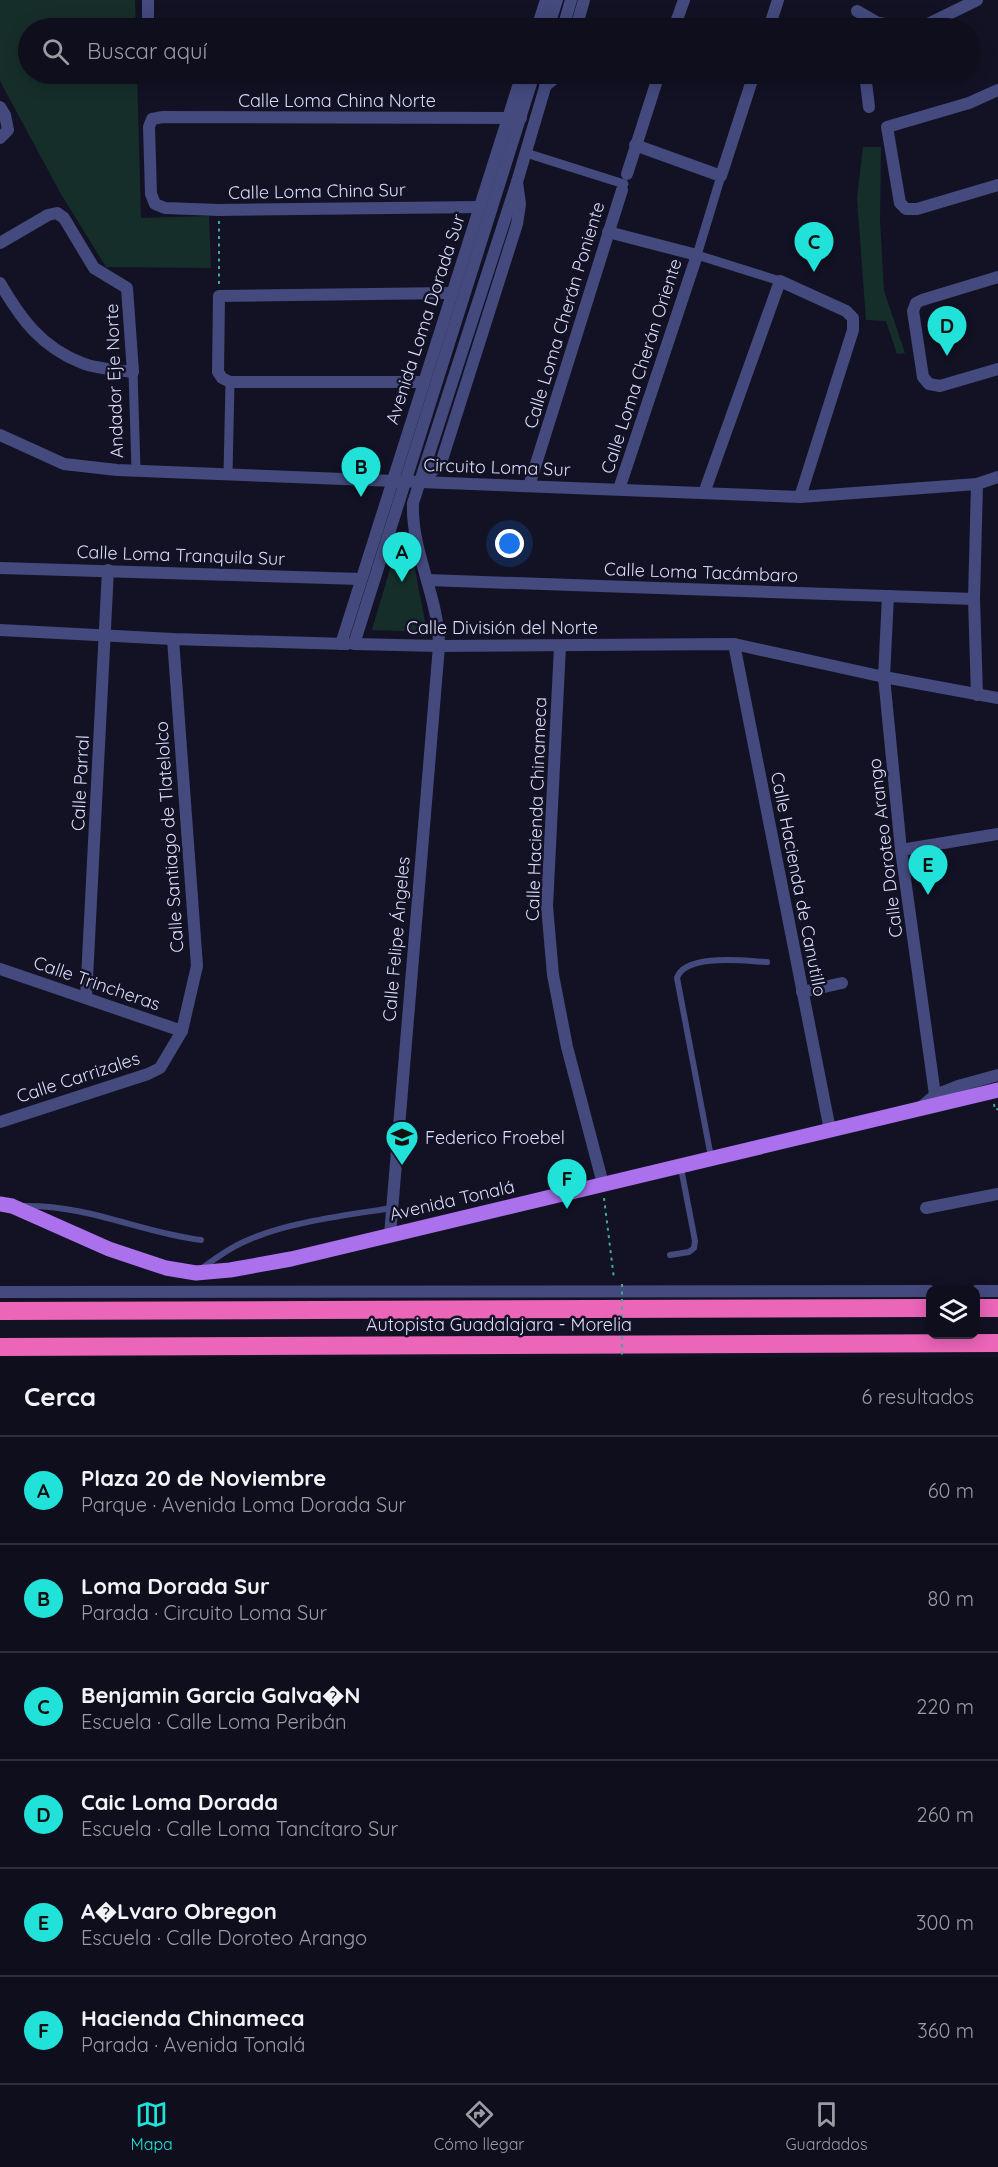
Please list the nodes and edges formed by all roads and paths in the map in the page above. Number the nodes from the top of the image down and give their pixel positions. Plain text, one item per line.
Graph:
1 (148, 0) edge
2 (546, 0) edge
3 (556, 0) edge
4 (571, 0) edge
5 (584, 0) edge
6 (684, 0) edge
7 (778, 0) edge
8 (978, 0) edge
9 (857, 11) dead end
10 (148, 18) edge
11 (540, 18) edge
12 (551, 18) edge
13 (566, 18) edge
14 (579, 18) edge
15 (678, 18) edge
16 (772, 18) edge
17 (866, 18) edge
18 (941, 18) edge
19 (520, 84) edge
20 (530, 84) edge
21 (548, 84) edge
22 (656, 84) edge
23 (751, 84) edge
24 (866, 84) edge
25 (545, 86) joint
26 (998, 90) edge
27 (0, 107) edge
28 (869, 107) dead end
29 (515, 118) junction
30 (4, 134) edge
31 (635, 145) junction
32 (509, 158) junction
33 (524, 158) junction
34 (721, 176) junction
35 (624, 183) junction
36 (998, 185) edge
37 (155, 204) joint
38 (480, 207) junction
39 (219, 210) junction
40 (608, 232) junction
41 (0, 243) edge
42 (697, 255) junction
43 (998, 277) edge
44 (780, 281) junction
45 (0, 283) edge
46 (453, 293) junction
47 (219, 296) junction
48 (998, 369) edge
49 (133, 372) junction
50 (226, 380) junction
51 (424, 382) junction
52 (0, 435) edge
53 (136, 470) junction
54 (228, 474) junction
55 (998, 477) edge
56 (393, 480) junction
57 (406, 481) junction
58 (421, 482) junction
59 (977, 484) junction
60 (529, 486) junction
61 (619, 489) junction
62 (704, 493) junction
63 (800, 497) junction
64 (0, 568) edge
65 (108, 570) junction
66 (361, 579) junction
67 (428, 579) junction
68 (888, 596) junction
69 (974, 599) junction
70 (0, 630) edge
71 (106, 636) junction
72 (173, 639) junction
73 (341, 644) junction
74 (354, 644) junction
75 (734, 644) junction
76 (439, 646) junction
77 (560, 646) junction
78 (884, 677) junction
79 (977, 695) junction
80 (998, 698) edge
81 (998, 834) edge
82 (901, 850) junction
83 (768, 962) dead end
84 (0, 969) edge
85 (842, 983) dead end
86 (802, 992) junction
87 (86, 998) junction
88 (182, 1031) junction
89 (998, 1075) edge
90 (998, 1090) edge
91 (935, 1095) junction
92 (920, 1108) junction
93 (0, 1122) edge
94 (830, 1130) junction
95 (711, 1157) junction
96 (680, 1164) junction
97 (603, 1184) junction
98 (998, 1194) edge
99 (4, 1204) edge
100 (392, 1208) junction
101 (926, 1208) dead end
102 (390, 1235) junction
103 (201, 1240) dead end
104 (670, 1255) dead end
105 (196, 1273) junction
106 (614, 1279) dead end
107 (622, 1284) dead end
108 (980, 1291) edge
109 (998, 1291) edge
110 (0, 1292) edge
111 (926, 1292) edge
112 (926, 1308) edge
113 (980, 1308) edge
114 (998, 1308) edge
115 (0, 1311) edge
116 (998, 1343) edge
117 (0, 1347) edge
118 (622, 1357) edge

1 - 10 street
2 - 11 street
3 - 12 street
4 - 13 street
5 - 14 street
6 - 15 street
7 - 16 street
8 - 18 street
9 - 17 street
19 - 29 street, Avenida Loma Dorada Sur
20 - 29 street, Avenida Loma Dorada Sur
21 - 25 street
22 - 31 street, Calle Loma Cherán Poniente
23 - 34 street
24 - 28 street
25 - 33 street
26 - 36 street
27 - 30 street
29 - 32 street, Avenida Loma Dorada Sur
29 - 37 street, Calle Loma China Norte
29 - 38 street, Avenida Loma Dorada Sur
31 - 34 street
31 - 35 street, Calle Loma Cherán Poniente
32 - 33 street
32 - 57 street, Avenida Loma Dorada Sur
33 - 35 street
33 - 58 street
34 - 42 street
35 - 40 street, Calle Loma Cherán Poniente
37 - 39 street, Calle Loma China Sur
38 - 39 street, Calle Loma China Sur
38 - 46 street, Avenida Loma Dorada Sur
39 - 47 path
40 - 42 street
40 - 60 street, Calle Loma Cherán Poniente
41 - 49 street, Andador Eje Norte
42 - 44 street
42 - 61 street, Calle Loma Cherán Oriente
43 - 48 street
44 - 62 street
44 - 63 street
45 - 49 street
46 - 47 street
46 - 51 street, Avenida Loma Dorada Sur
47 - 50 street
49 - 53 street, Andador Eje Norte
50 - 51 street
50 - 54 street
51 - 56 street, Avenida Loma Dorada Sur
52 - 53 street, Circuito Loma Sur
53 - 54 street, Circuito Loma Sur
54 - 56 street, Circuito Loma Sur
55 - 59 street, Circuito Loma Sur
56 - 57 street, Circuito Loma Sur
56 - 66 street, Avenida Loma Dorada Sur
57 - 58 street, Circuito Loma Sur
57 - 74 street, Avenida Loma Dorada Sur
58 - 60 street, Circuito Loma Sur
58 - 67 street
59 - 63 street, Circuito Loma Sur
59 - 69 street
60 - 61 street, Circuito Loma Sur
61 - 62 street, Circuito Loma Sur
62 - 63 street, Circuito Loma Sur
64 - 65 street, Calle Loma Tranquila Sur
65 - 66 street, Calle Loma Tranquila Sur
65 - 71 street, Calle Parral
66 - 73 street, Avenida Loma Dorada Sur
67 - 68 street, Calle Loma Tacámbaro
67 - 76 street
68 - 69 street, Calle Loma Tacámbaro
68 - 78 street, Calle Doroteo Arango
69 - 79 street
70 - 71 street, Calle División del Norte
71 - 72 street, Calle División del Norte
71 - 87 street, Calle Parral
72 - 73 street, Calle División del Norte
72 - 88 street, Calle Santiago de Tlatelolco
73 - 74 street, Calle División del Norte
74 - 76 street, Calle División del Norte
75 - 77 street, Calle División del Norte
75 - 78 street, Calle División del Norte
75 - 86 street, Calle Hacienda de Canutillo
76 - 77 street, Calle División del Norte
76 - 100 street, Calle Felipe Ángeles
77 - 97 street, Calle Hacienda Chinameca
78 - 79 street, Calle División del Norte
78 - 82 street, Calle Doroteo Arango
79 - 80 street, Calle División del Norte
81 - 82 street
82 - 91 street, Calle Doroteo Arango
83 - 95 lane
84 - 87 street, Calle Trincheras
85 - 86 street
86 - 94 street, Calle Hacienda de Canutillo
87 - 88 street, Calle Trincheras
88 - 93 street, Calle Carrizales
89 - 91 street, Avenida Tonalá
90 - 92 main road, Avenida Tonalá
91 - 92 street, Avenida Tonalá
92 - 94 main road, Avenida Tonalá
94 - 95 main road, Avenida Tonalá
95 - 96 main road, Avenida Tonalá
96 - 97 main road, Avenida Tonalá
96 - 104 lane
97 - 102 main road, Avenida Tonalá
97 - 106 path
98 - 101 street
99 - 103 lane
99 - 105 main road, Avenida Tonalá
100 - 102 street, Calle Felipe Ángeles
100 - 105 lane
102 - 105 main road, Avenida Tonalá
107 - 118 path, bridge
108 - 109 street
110 - 111 street
112 - 115 highway, Autopista Guadalajara - Morelia
113 - 114 highway
116 - 117 highway, Autopista Guadalajara - Morelia

